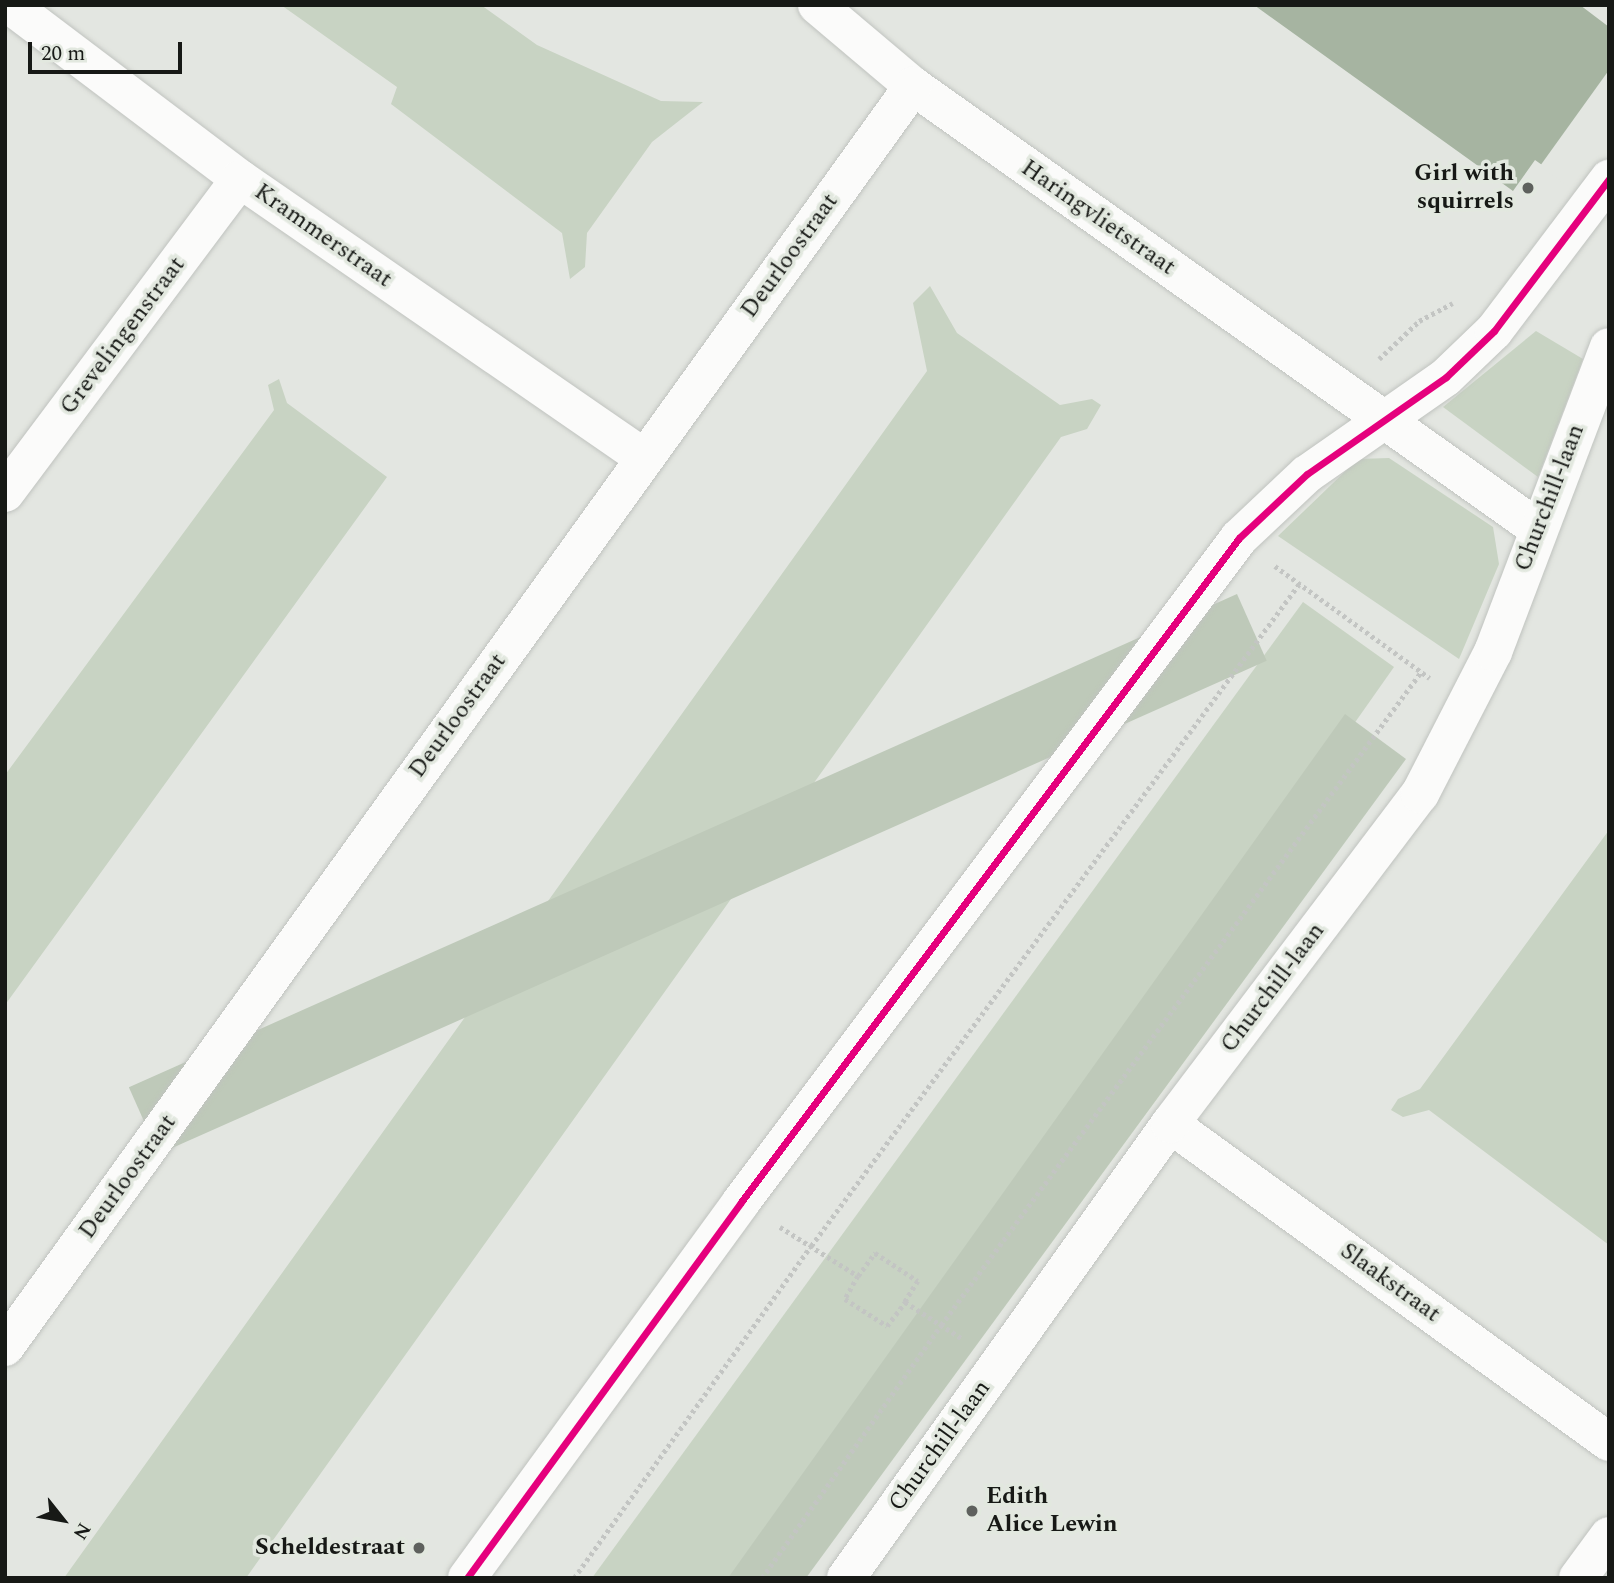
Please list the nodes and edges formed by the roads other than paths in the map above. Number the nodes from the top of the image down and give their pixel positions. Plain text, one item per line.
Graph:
1 (10, 5) edge
2 (817, 5) edge
3 (913, 86) junction
4 (240, 179) junction
5 (1600, 191) edge
6 (1609, 347) edge
7 (1387, 421) junction
8 (643, 457) junction
9 (5, 493) edge
10 (1537, 528) junction
11 (1170, 1124) junction
12 (5, 1347) edge
13 (1609, 1442) edge
14 (1609, 1536) edge
15 (467, 1578) edge
16 (846, 1578) edge
17 (1578, 1578) edge

1 - 4 street, Krammerstraat
2 - 3 street, Haringvlietstraat
3 - 7 street, Haringvlietstraat
3 - 8 street, Deurloostraat
4 - 8 street, Krammerstraat
4 - 9 street, Grevelingenstraat
5 - 7 street
6 - 10 street, Churchill-laan
7 - 10 street, Haringvlietstraat
7 - 15 street
8 - 12 street, Deurloostraat
10 - 11 street, Churchill-laan
11 - 13 street, Slaakstraat
11 - 16 street, Churchill-laan
14 - 17 street

